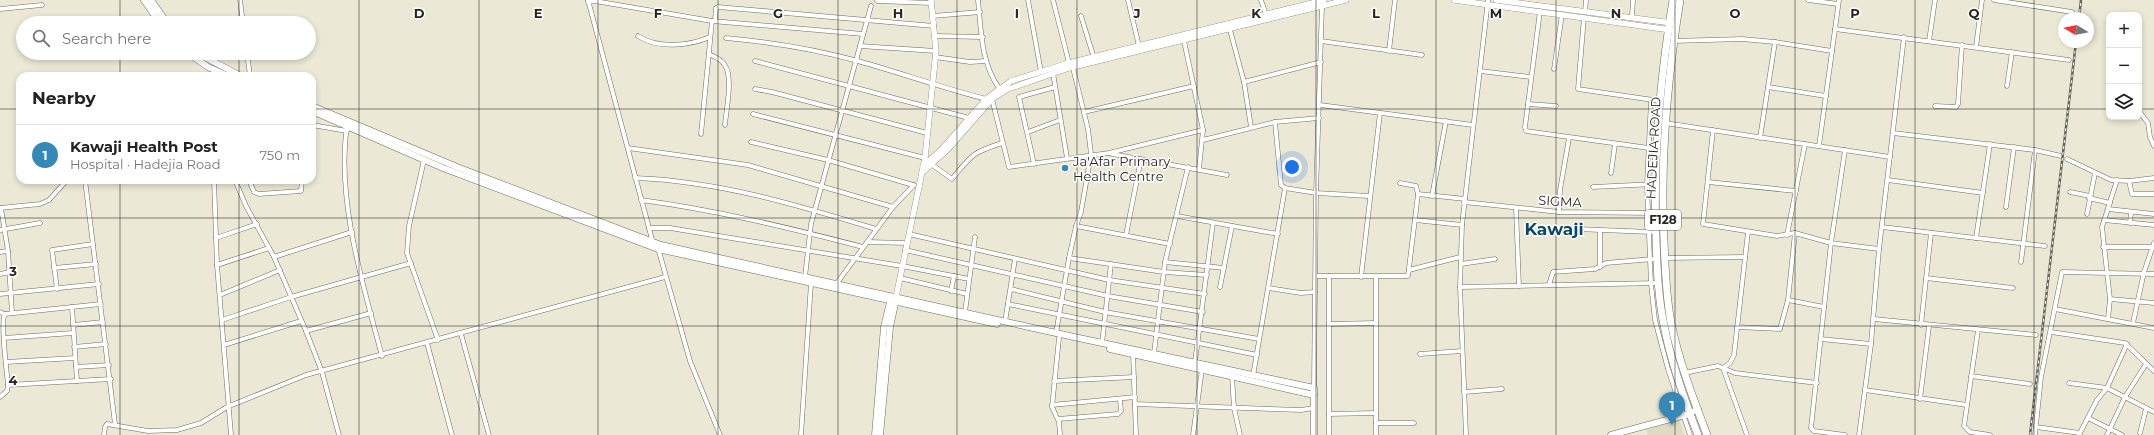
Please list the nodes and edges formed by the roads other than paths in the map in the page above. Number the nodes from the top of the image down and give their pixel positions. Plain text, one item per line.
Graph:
1 (144, 0) edge
2 (151, 0) edge
3 (240, 0) edge
4 (978, 0) edge
5 (1028, 0) edge
6 (1053, 0) edge
7 (1128, 0) edge
8 (1261, 0) edge
9 (1346, 0) edge
10 (1395, 0) edge
11 (1454, 0) edge
12 (1496, 0) edge
13 (1586, 0) edge
14 (1633, 0) edge
15 (1672, 0) edge
16 (1680, 0) edge
17 (1808, 0) edge
18 (1935, 0) edge
19 (1982, 0) edge
20 (1994, 0) edge
21 (588, 1) edge
22 (600, 1) edge
23 (877, 1) dead end
24 (931, 2) edge
25 (1323, 2) edge
26 (1488, 2) edge
27 (1839, 2) edge
28 (2028, 2) edge
29 (42, 6) dead end
30 (871, 6) dead end
31 (0, 8) edge
32 (1540, 11) junction
33 (980, 12) junction
34 (2072, 12) dead end
35 (1562, 14) junction
36 (1585, 14) junction
37 (1266, 15) junction
38 (155, 16) edge
39 (162, 16) edge
40 (242, 16) edge
41 (933, 16) junction
42 (1081, 16) dead end
43 (1632, 16) junction
44 (713, 21) junction
45 (867, 22) junction
46 (934, 26) junction
47 (1672, 26) junction
48 (1835, 29) junction
49 (1230, 30) junction
50 (1203, 33) junction
51 (863, 34) junction
52 (638, 36) dead end
53 (935, 36) junction
54 (710, 37) junction
55 (983, 37) junction
56 (1904, 37) junction
57 (726, 38) dead end
58 (1184, 41) junction
59 (1321, 41) junction
60 (1673, 41) junction
61 (1929, 41) junction
62 (1775, 42) junction
63 (1962, 45) junction
64 (860, 46) junction
65 (1139, 46) junction
66 (1976, 47) junction
67 (1389, 50) junction
68 (1832, 51) junction
69 (2012, 52) junction
70 (708, 54) junction
71 (935, 54) junction
72 (1422, 55) dead end
73 (1094, 58) junction
74 (200, 60) edge
75 (205, 60) edge
76 (248, 60) edge
77 (2069, 60) dead end
78 (755, 61) dead end
79 (856, 61) junction
80 (986, 61) junction
81 (1321, 62) junction
82 (1071, 66) junction
83 (1554, 69) dead end
84 (218, 71) edge
85 (1480, 71) junction
86 (249, 72) edge
87 (1042, 73) junction
88 (1052, 73) junction
89 (1531, 77) junction
90 (933, 82) junction
91 (1244, 82) junction
92 (849, 86) junction
93 (1194, 86) junction
94 (2007, 86) dead end
95 (1055, 87) junction
96 (999, 88) junction
97 (1768, 88) junction
98 (755, 89) dead end
99 (1826, 96) junction
100 (986, 99) junction
101 (992, 99) junction
102 (1651, 100) junction
103 (1660, 101) junction
104 (1528, 104) junction
105 (1320, 105) junction
106 (1556, 106) dead end
107 (1935, 106) dead end
108 (316, 108) edge
109 (930, 109) junction
110 (842, 110) junction
111 (1084, 112) junction
112 (316, 113) edge
113 (1380, 113) junction
114 (753, 114) dead end
115 (2142, 115) edge
116 (969, 118) junction
117 (1319, 118) junction
118 (1060, 120) junction
119 (1275, 122) junction
120 (1446, 122) junction
121 (1665, 123) junction
122 (316, 125) edge
123 (725, 125) dead end
124 (1474, 125) junction
125 (347, 126) junction
126 (1251, 128) junction
127 (1203, 130) junction
128 (1713, 130) junction
129 (1028, 132) junction
130 (927, 133) junction
131 (1893, 133) junction
132 (701, 134) dead end
133 (835, 135) junction
134 (1569, 138) junction
135 (1760, 138) junction
136 (1203, 140) junction
137 (751, 142) dead end
138 (1002, 143) junction
139 (1615, 144) junction
140 (1805, 144) junction
141 (1990, 144) junction
142 (1819, 146) junction
143 (2154, 146) edge
144 (2014, 147) junction
145 (628, 148) junction
146 (1647, 148) junction
147 (1656, 150) junction
148 (1845, 150) junction
149 (2036, 150) junction
150 (1109, 153) junction
151 (1091, 154) junction
152 (2061, 156) dead end
153 (1890, 157) junction
154 (925, 158) junction
155 (1068, 158) junction
156 (1141, 159) junction
157 (2067, 159) dead end
158 (424, 160) junction
159 (828, 160) junction
160 (931, 164) junction
161 (1034, 164) junction
162 (923, 166) junction
163 (1188, 167) junction
164 (1199, 170) junction
165 (922, 173) junction
166 (1611, 173) dead end
167 (2095, 173) junction
168 (1227, 175) dead end
169 (635, 178) junction
170 (2154, 178) edge
171 (1888, 180) junction
172 (2117, 180) junction
173 (2129, 181) junction
174 (1708, 182) junction
175 (1400, 183) dead end
176 (63, 184) edge
177 (86, 184) edge
178 (214, 184) edge
179 (237, 184) edge
180 (251, 184) edge
181 (302, 184) edge
182 (1655, 184) junction
183 (916, 185) junction
184 (1647, 185) junction
185 (821, 186) junction
186 (1593, 187) dead end
187 (1285, 188) junction
188 (1796, 191) junction
189 (2070, 192) dead end
190 (1316, 193) junction
191 (1983, 193) junction
192 (1418, 194) junction
193 (2154, 194) edge
194 (1369, 196) junction
195 (1432, 196) junction
196 (2090, 197) junction
197 (641, 200) junction
198 (1465, 201) junction
199 (541, 202) junction
200 (2110, 203) junction
201 (893, 207) junction
202 (2006, 207) dead end
203 (0, 208) edge
204 (1516, 208) junction
205 (2108, 209) junction
206 (814, 210) junction
207 (1559, 212) junction
208 (2132, 212) junction
209 (1652, 213) junction
210 (2087, 214) dead end
211 (2154, 214) edge
212 (1177, 216) junction
213 (1415, 220) junction
214 (2104, 220) junction
215 (1213, 222) junction
216 (40, 223) dead end
217 (2130, 223) junction
218 (256, 224) junction
219 (1462, 225) junction
220 (1076, 226) junction
221 (1232, 226) junction
222 (2154, 226) edge
223 (1882, 227) junction
224 (649, 228) junction
225 (2, 230) edge
226 (876, 230) junction
227 (1577, 230) dead end
228 (1600, 231) junction
229 (352, 232) junction
230 (1652, 232) junction
231 (1748, 232) junction
232 (810, 233) junction
233 (1795, 233) junction
234 (1931, 233) junction
235 (909, 234) junction
236 (1278, 234) junction
237 (1787, 234) junction
238 (1126, 235) junction
239 (975, 237) dead end
240 (216, 238) junction
241 (1976, 238) junction
242 (867, 242) junction
243 (654, 243) junction
244 (907, 243) junction
245 (1831, 243) junction
246 (2023, 243) junction
247 (93, 244) junction
248 (1170, 244) junction
249 (2153, 245) edge
250 (2045, 246) dead end
251 (863, 247) junction
252 (2103, 247) junction
253 (269, 248) junction
254 (972, 249) junction
255 (1879, 249) junction
256 (658, 250) junction
257 (808, 250) junction
258 (906, 250) junction
259 (8, 251) junction
260 (0, 252) edge
261 (274, 257) junction
262 (1460, 257) junction
263 (1745, 257) junction
264 (1070, 258) junction
265 (1665, 258) junction
266 (1015, 259) junction
267 (1495, 259) dead end
268 (1654, 259) junction
269 (854, 260) junction
270 (1166, 262) junction
271 (2021, 262) dead end
272 (411, 263) junction
273 (96, 264) junction
274 (970, 264) junction
275 (1111, 264) junction
276 (1461, 264) junction
277 (217, 265) junction
278 (1208, 265) junction
279 (742, 266) junction
280 (902, 266) junction
281 (1600, 267) junction
282 (54, 268) junction
283 (1224, 268) junction
284 (280, 270) junction
285 (1409, 270) junction
286 (1067, 271) junction
287 (10, 272) junction
288 (1164, 272) junction
289 (2106, 272) junction
290 (2144, 272) junction
291 (0, 274) edge
292 (1014, 274) junction
293 (2154, 274) edge
294 (954, 276) junction
295 (1207, 276) junction
296 (1316, 276) junction
297 (1329, 276) junction
298 (362, 277) junction
299 (665, 277) junction
300 (805, 277) junction
301 (1361, 277) junction
302 (1376, 277) junction
303 (900, 278) junction
304 (1926, 278) junction
305 (969, 279) junction
306 (1109, 280) junction
307 (811, 283) junction
308 (837, 283) junction
309 (1655, 283) junction
310 (99, 284) junction
311 (1549, 285) junction
312 (1064, 286) junction
313 (1519, 286) junction
314 (1220, 287) dead end
315 (1460, 287) junction
316 (1269, 288) junction
317 (2013, 288) dead end
318 (57, 289) junction
319 (1011, 289) junction
320 (1162, 289) junction
321 (951, 291) junction
322 (11, 292) junction
323 (1315, 292) junction
324 (0, 294) edge
325 (967, 294) junction
326 (1205, 294) junction
327 (220, 295) junction
328 (1108, 296) junction
329 (291, 297) junction
330 (893, 299) junction
331 (2110, 299) junction
332 (1788, 300) junction
333 (1062, 301) junction
334 (2139, 301) junction
335 (2154, 303) edge
336 (101, 304) junction
337 (1008, 304) junction
338 (1159, 305) junction
339 (72, 307) junction
340 (1824, 307) junction
341 (2055, 309) junction
342 (0, 312) edge
343 (964, 312) junction
344 (1105, 312) junction
345 (1203, 312) junction
346 (12, 313) junction
347 (371, 313) junction
348 (5, 314) junction
349 (1059, 315) junction
350 (1874, 319) junction
351 (2108, 319) junction
352 (222, 320) junction
353 (301, 321) junction
354 (1157, 321) junction
355 (104, 322) junction
356 (1005, 322) junction
357 (1376, 323) junction
358 (2133, 323) junction
359 (1104, 324) junction
360 (1329, 324) junction
361 (73, 325) junction
362 (1921, 325) junction
363 (1929, 326) junction
364 (1737, 327) junction
365 (1200, 328) junction
366 (2154, 328) edge
367 (2, 330) edge
368 (1978, 330) junction
369 (306, 331) junction
370 (2051, 332) junction
371 (74, 333) junction
372 (461, 334) junction
373 (1058, 335) junction
374 (1156, 335) junction
375 (2036, 335) dead end
376 (4, 338) junction
377 (1259, 339) junction
378 (1821, 339) junction
379 (438, 340) junction
380 (427, 343) junction
381 (1102, 343) junction
382 (1198, 343) junction
383 (106, 344) junction
384 (1871, 344) junction
385 (2127, 344) junction
386 (224, 345) junction
387 (74, 347) junction
388 (1133, 351) junction
389 (1462, 351) junction
390 (1154, 353) junction
391 (1420, 354) dead end
392 (1257, 355) junction
393 (382, 356) junction
394 (75, 358) junction
395 (6, 362) junction
396 (1195, 362) junction
397 (2146, 364) junction
398 (109, 365) junction
399 (76, 367) junction
400 (1723, 368) junction
401 (1202, 369) junction
402 (2154, 371) edge
403 (322, 372) junction
404 (1684, 374) junction
405 (1232, 376) junction
406 (1253, 376) junction
407 (1971, 376) junction
408 (1134, 377) junction
409 (110, 379) junction
410 (77, 381) junction
411 (1054, 381) junction
412 (1817, 383) junction
413 (2069, 383) dead end
414 (2030, 384) dead end
415 (8, 385) junction
416 (1314, 388) junction
417 (2107, 388) junction
418 (1502, 389) dead end
419 (1865, 390) junction
420 (1464, 392) junction
421 (1314, 395) junction
422 (2125, 396) junction
423 (0, 397) edge
424 (1135, 397) junction
425 (1920, 399) junction
426 (1120, 400) junction
427 (1135, 404) junction
428 (1052, 405) junction
429 (1967, 405) junction
430 (227, 407) junction
431 (1196, 407) junction
432 (1234, 408) junction
433 (1314, 408) junction
434 (1698, 409) junction
435 (2146, 409) junction
436 (2154, 412) edge
437 (1376, 413) junction
438 (1329, 414) junction
439 (1686, 414) junction
440 (2088, 418) junction
441 (1058, 419) junction
442 (1376, 423) junction
443 (1414, 423) dead end
444 (115, 424) junction
445 (2036, 427) junction
446 (2109, 428) junction
447 (176, 430) junction
448 (148, 433) edge
449 (2140, 433) dead end
450 (719, 434) edge
451 (2079, 434) edge
452 (104, 435) edge
453 (177, 435) edge
454 (230, 435) edge
455 (339, 435) edge
456 (452, 435) edge
457 (489, 435) edge
458 (801, 435) edge
459 (874, 435) edge
460 (880, 435) edge
461 (1060, 435) edge
462 (1136, 435) edge
463 (1193, 435) edge
464 (1240, 435) edge
465 (1314, 435) edge
466 (1329, 435) edge
467 (1376, 435) edge
468 (1466, 435) edge
469 (1611, 435) edge
470 (1690, 435) edge
471 (1698, 435) edge
472 (1707, 435) edge
473 (1747, 435) edge
474 (1845, 435) edge
475 (1859, 435) edge
476 (1990, 435) edge
477 (2035, 435) edge
478 (2107, 435) edge
479 (2122, 435) edge

1 - 38 main road
2 - 39 main road
3 - 40 street
4 - 33 street
5 - 87 street
6 - 82 street
7 - 65 street
8 - 37 street
9 - 25 street
10 - 67 street
11 - 26 street
12 - 36 street
13 - 36 street
14 - 43 street
15 - 47 main road, HADEJIA ROAD / F128
16 - 47 main road, HADEJIA ROAD / F128
17 - 27 street
18 - 61 street
19 - 66 street
20 - 28 street
21 - 22 street
21 - 145 street
22 - 44 street
23 - 24 street
24 - 41 street
25 - 37 street
25 - 49 street
25 - 59 street
26 - 32 street
26 - 85 street
27 - 48 street
28 - 34 street
29 - 31 street
30 - 45 street
32 - 35 street
32 - 89 street
33 - 41 street
33 - 55 street
35 - 36 street
35 - 83 street
36 - 43 street
36 - 47 street
36 - 102 street
37 - 50 street
41 - 46 street
42 - 73 street
43 - 47 street
44 - 45 street
44 - 51 street
44 - 54 street
45 - 46 street
45 - 51 street
46 - 53 street
47 - 60 main road, HADEJIA ROAD / F128
47 - 103 main road, HADEJIA ROAD / F128
48 - 56 street
48 - 68 street
49 - 50 street
49 - 91 street
50 - 58 street
50 - 65 street
51 - 64 street
52 - 54 street
53 - 55 street
53 - 71 street
54 - 70 street
55 - 80 street
56 - 61 street
56 - 131 street
57 - 79 street
58 - 82 street
58 - 93 street
59 - 67 street
59 - 81 street
60 - 62 street
60 - 121 main road, HADEJIA ROAD / F128
61 - 63 street
62 - 68 street
62 - 97 street
63 - 66 street
63 - 107 street
64 - 71 street
64 - 79 street
65 - 73 street
66 - 69 street
67 - 72 street
68 - 99 street
69 - 77 street
69 - 94 street
70 - 123 street
70 - 132 street
71 - 80 street
71 - 90 street
73 - 82 street
74 - 84 main road
75 - 84 main road
76 - 86 street
78 - 92 street
79 - 90 street
79 - 92 street
80 - 96 street
81 - 91 street
81 - 105 street
82 - 87 street
82 - 88 street
82 - 111 street
85 - 89 street
85 - 124 street
87 - 88 street
87 - 96 street
87 - 101 street
88 - 95 street
89 - 104 street
90 - 100 street
90 - 109 street
91 - 126 street
92 - 109 street
92 - 110 street
93 - 111 street
93 - 127 street
95 - 118 street
95 - 129 street
96 - 100 street
97 - 99 street
97 - 135 street
98 - 110 street
99 - 142 street
100 - 116 street
101 - 138 street
101 - 160 street
102 - 103 street
102 - 146 street
103 - 147 main road, HADEJIA ROAD / F128
104 - 106 street
104 - 134 street
105 - 113 street
105 - 117 street
108 - 125 main road
109 - 116 street
109 - 130 street
110 - 130 street
110 - 133 street
111 - 151 street
112 - 125 main road
113 - 120 street
113 - 194 street
114 - 133 street
115 - 143 street
116 - 162 street
117 - 119 street
117 - 190 street
118 - 129 street
118 - 155 street
119 - 126 street
119 - 187 street
120 - 124 street
120 - 195 street
121 - 128 street
121 - 265 main road, HADEJIA ROAD / F128
122 - 125 street
124 - 198 street
125 - 158 main road
125 - 199 main road
125 - 229 street
126 - 136 street
127 - 136 street
127 - 150 street
128 - 135 street
128 - 174 street
129 - 161 street
130 - 154 street
131 - 141 street
131 - 153 street
133 - 154 street
133 - 159 street
134 - 139 street
134 - 207 street
135 - 140 street
136 - 164 street
137 - 159 street
138 - 160 street
138 - 161 street
139 - 146 street
139 - 166 street
140 - 142 street
140 - 188 street
141 - 144 street
141 - 191 street
142 - 148 street
144 - 149 street
144 - 202 street
145 - 169 street
145 - 185 street
146 - 147 street
146 - 184 street
147 - 182 main road, HADEJIA ROAD / F128
148 - 153 street
148 - 245 street
149 - 152 street
149 - 246 street
150 - 151 street
150 - 156 street
151 - 155 street
151 - 220 street
153 - 171 street
154 - 162 street
155 - 161 street
156 - 163 street
156 - 238 street
157 - 167 street
158 - 199 main road
158 - 272 street
159 - 183 street
159 - 185 street
160 - 165 street
162 - 165 street
163 - 164 street
163 - 212 street
164 - 168 street
165 - 183 street
167 - 172 street
167 - 196 street
169 - 197 street
169 - 206 street
170 - 173 street
171 - 191 street
171 - 223 street
172 - 173 street
172 - 200 street
173 - 193 street
174 - 188 street
174 - 231 street
175 - 192 street
176 - 203 street
177 - 247 street
178 - 240 street
179 - 218 street
180 - 181 street
182 - 184 street
182 - 209 main road, HADEJIA ROAD / F128
183 - 201 street
183 - 235 street
184 - 186 street
184 - 209 street
185 - 201 street
185 - 206 street
187 - 190 street
187 - 236 street
188 - 237 street
189 - 196 street
190 - 194 street
190 - 296 street
191 - 241 street
192 - 195 street, SIGMA
192 - 213 street
194 - 301 street
195 - 198 street, SIGMA
196 - 200 street
196 - 210 street
197 - 224 street
197 - 232 street
198 - 204 street, SIGMA
198 - 219 street
199 - 243 main road
199 - 256 main road
200 - 205 street
201 - 226 street
203 - 225 street
204 - 207 street, SIGMA
204 - 313 street
205 - 208 street
205 - 214 street
206 - 226 street
206 - 232 street
207 - 209 street, SIGMA
208 - 211 street
208 - 217 street
209 - 230 main road, HADEJIA ROAD / F128
212 - 215 street
212 - 248 street
213 - 219 street
213 - 285 street
214 - 217 street
214 - 252 street
215 - 221 street
215 - 278 street
216 - 225 street
217 - 222 street
218 - 240 street
218 - 253 street
219 - 262 street
220 - 238 street
220 - 264 street
221 - 236 street
221 - 283 street
223 - 234 street
223 - 255 street
224 - 243 street
224 - 257 street
225 - 259 street
226 - 242 street
227 - 228 street
228 - 230 street
228 - 281 street
229 - 261 street
229 - 298 street
230 - 268 main road, HADEJIA ROAD / F128
231 - 237 street
231 - 263 street
232 - 251 street
232 - 257 street
233 - 237 street
233 - 245 street
233 - 332 street
234 - 241 street
234 - 304 street
235 - 244 street
235 - 254 street
236 - 316 street
238 - 248 street
239 - 254 street
240 - 277 street
241 - 246 street
242 - 244 street
242 - 251 street
243 - 256 street
243 - 279 main road
244 - 258 street
245 - 255 street
245 - 340 street
246 - 250 street
246 - 271 street
247 - 273 street
247 - 282 street
248 - 270 street
249 - 252 street
249 - 290 street
251 - 269 street
252 - 289 street
253 - 261 street
253 - 277 street
254 - 266 street
254 - 274 street
255 - 350 street
256 - 279 main road
256 - 299 street
257 - 269 street
257 - 300 street
258 - 274 street
258 - 280 street
259 - 260 street
259 - 287 street
261 - 284 street
262 - 276 street
262 - 285 street
263 - 265 street
263 - 364 street
264 - 275 street
264 - 286 street
265 - 268 street
265 - 404 main road, HADEJIA ROAD / F128
266 - 286 street
266 - 292 street
267 - 276 street
268 - 281 street
268 - 309 main road, HADEJIA ROAD / F128
269 - 280 street
269 - 308 street
270 - 278 street
270 - 288 street
272 - 298 street
272 - 379 street
273 - 282 street
273 - 310 street
274 - 292 street
274 - 305 street
275 - 288 street
275 - 306 street
276 - 315 street
277 - 327 street
278 - 283 street
278 - 295 street
279 - 300 main road
279 - 307 main road
280 - 294 street
280 - 303 street
281 - 311 street
282 - 318 street
283 - 314 street
284 - 327 street
284 - 329 street
285 - 302 street
286 - 306 street
286 - 312 street
287 - 291 street
287 - 322 street
288 - 295 street
288 - 320 street
289 - 290 street
289 - 331 street
289 - 341 street
290 - 293 street
290 - 334 street
292 - 312 street
292 - 319 street
294 - 305 street
294 - 321 street
295 - 326 street
296 - 297 street
296 - 323 street
297 - 301 street
297 - 360 street
298 - 329 street
298 - 347 street
299 - 372 street
299 - 450 street
300 - 308 main road
301 - 302 street
302 - 357 street
303 - 321 street
303 - 330 street
304 - 317 street
304 - 362 street
305 - 325 street
306 - 320 street
306 - 328 street
307 - 330 main road
307 - 458 street
308 - 330 main road
309 - 311 street
309 - 439 main road, HADEJIA ROAD / F128
310 - 318 street
310 - 336 street
311 - 313 street
312 - 328 street
312 - 333 street
313 - 315 street
315 - 389 street
316 - 323 street
316 - 377 street
318 - 322 street
319 - 333 street
319 - 337 street
320 - 326 street
320 - 338 street
321 - 325 street
322 - 324 street
322 - 346 street
323 - 416 street
325 - 343 street
326 - 345 street
327 - 352 street
328 - 338 street
328 - 344 street
329 - 352 street
329 - 353 street
330 - 343 main road
330 - 373 main road
330 - 459 main road
330 - 460 main road
331 - 334 street
331 - 351 street
332 - 340 street
332 - 364 street
333 - 344 street
333 - 349 street
334 - 335 street
334 - 358 street
336 - 339 street
336 - 355 street
337 - 349 street
337 - 356 street
338 - 345 street
338 - 354 street
339 - 346 street
339 - 361 street
340 - 378 street
341 - 351 street
341 - 370 street
342 - 348 street
343 - 356 main road
344 - 354 street
344 - 359 street
345 - 365 street
346 - 348 street
347 - 369 street
347 - 393 street
348 - 367 street
349 - 359 street
349 - 373 street
350 - 362 street
350 - 384 street
351 - 358 street
352 - 386 street
353 - 369 street
353 - 386 street
354 - 365 street
354 - 374 street
355 - 361 street
355 - 383 street
356 - 373 main road
357 - 360 street
357 - 437 street
358 - 366 street
359 - 374 street
359 - 381 street
360 - 438 street
361 - 371 street
362 - 363 street
363 - 368 street
363 - 425 street
364 - 400 street
365 - 377 street
365 - 382 street
367 - 376 street
368 - 375 street
368 - 407 street
369 - 403 street
370 - 385 street
370 - 445 street
371 - 376 street
371 - 387 street
372 - 379 street
372 - 457 street
373 - 381 main road
373 - 388 main road
373 - 411 street
374 - 382 street
374 - 390 street
376 - 395 street
377 - 392 street
378 - 384 street
378 - 412 street
379 - 380 street
380 - 393 street
380 - 456 street
381 - 388 main road
382 - 392 street
382 - 396 street
383 - 387 street
383 - 398 street
384 - 419 street
385 - 397 street
385 - 417 street
386 - 430 street
387 - 394 street
388 - 390 main road
388 - 401 main road
388 - 408 street
389 - 391 street
389 - 420 street
390 - 396 main road
392 - 406 street
393 - 403 street
394 - 395 street
394 - 399 street
395 - 415 street
396 - 406 main road
397 - 402 street
397 - 422 street
398 - 399 street
398 - 409 street
399 - 410 street
400 - 404 street
400 - 412 street
400 - 473 street
401 - 405 main road
401 - 431 street
403 - 430 street
403 - 455 street
404 - 434 main road, HADEJIA ROAD / F128
405 - 421 main road
405 - 432 street
406 - 416 main road
407 - 414 street
407 - 429 street
408 - 411 street
408 - 424 street
409 - 410 street
409 - 444 street
410 - 415 street
411 - 428 street
412 - 474 street
413 - 417 street
415 - 423 street
416 - 421 main road
417 - 422 street
417 - 440 street
418 - 420 street
419 - 425 street
419 - 475 street
420 - 468 street
421 - 433 main road
422 - 435 street
422 - 446 street
424 - 426 street
424 - 427 street
425 - 429 street
426 - 428 street
426 - 441 street
427 - 431 street
427 - 462 street
428 - 441 street
429 - 476 street
430 - 447 street
430 - 454 street
431 - 432 street
431 - 463 street
432 - 433 street
432 - 464 street
433 - 465 main road
434 - 439 main road
434 - 472 main road, HADEJIA ROAD / F128
435 - 436 street
435 - 449 street
437 - 438 street
437 - 442 street
438 - 466 street
439 - 469 main road
439 - 470 street
439 - 471 main road, HADEJIA ROAD / F128
440 - 446 street
440 - 451 street
441 - 461 street
442 - 443 street
442 - 467 street
444 - 448 street
444 - 452 street
445 - 451 street
445 - 477 street
446 - 478 street
446 - 479 street
447 - 448 street
447 - 453 street

